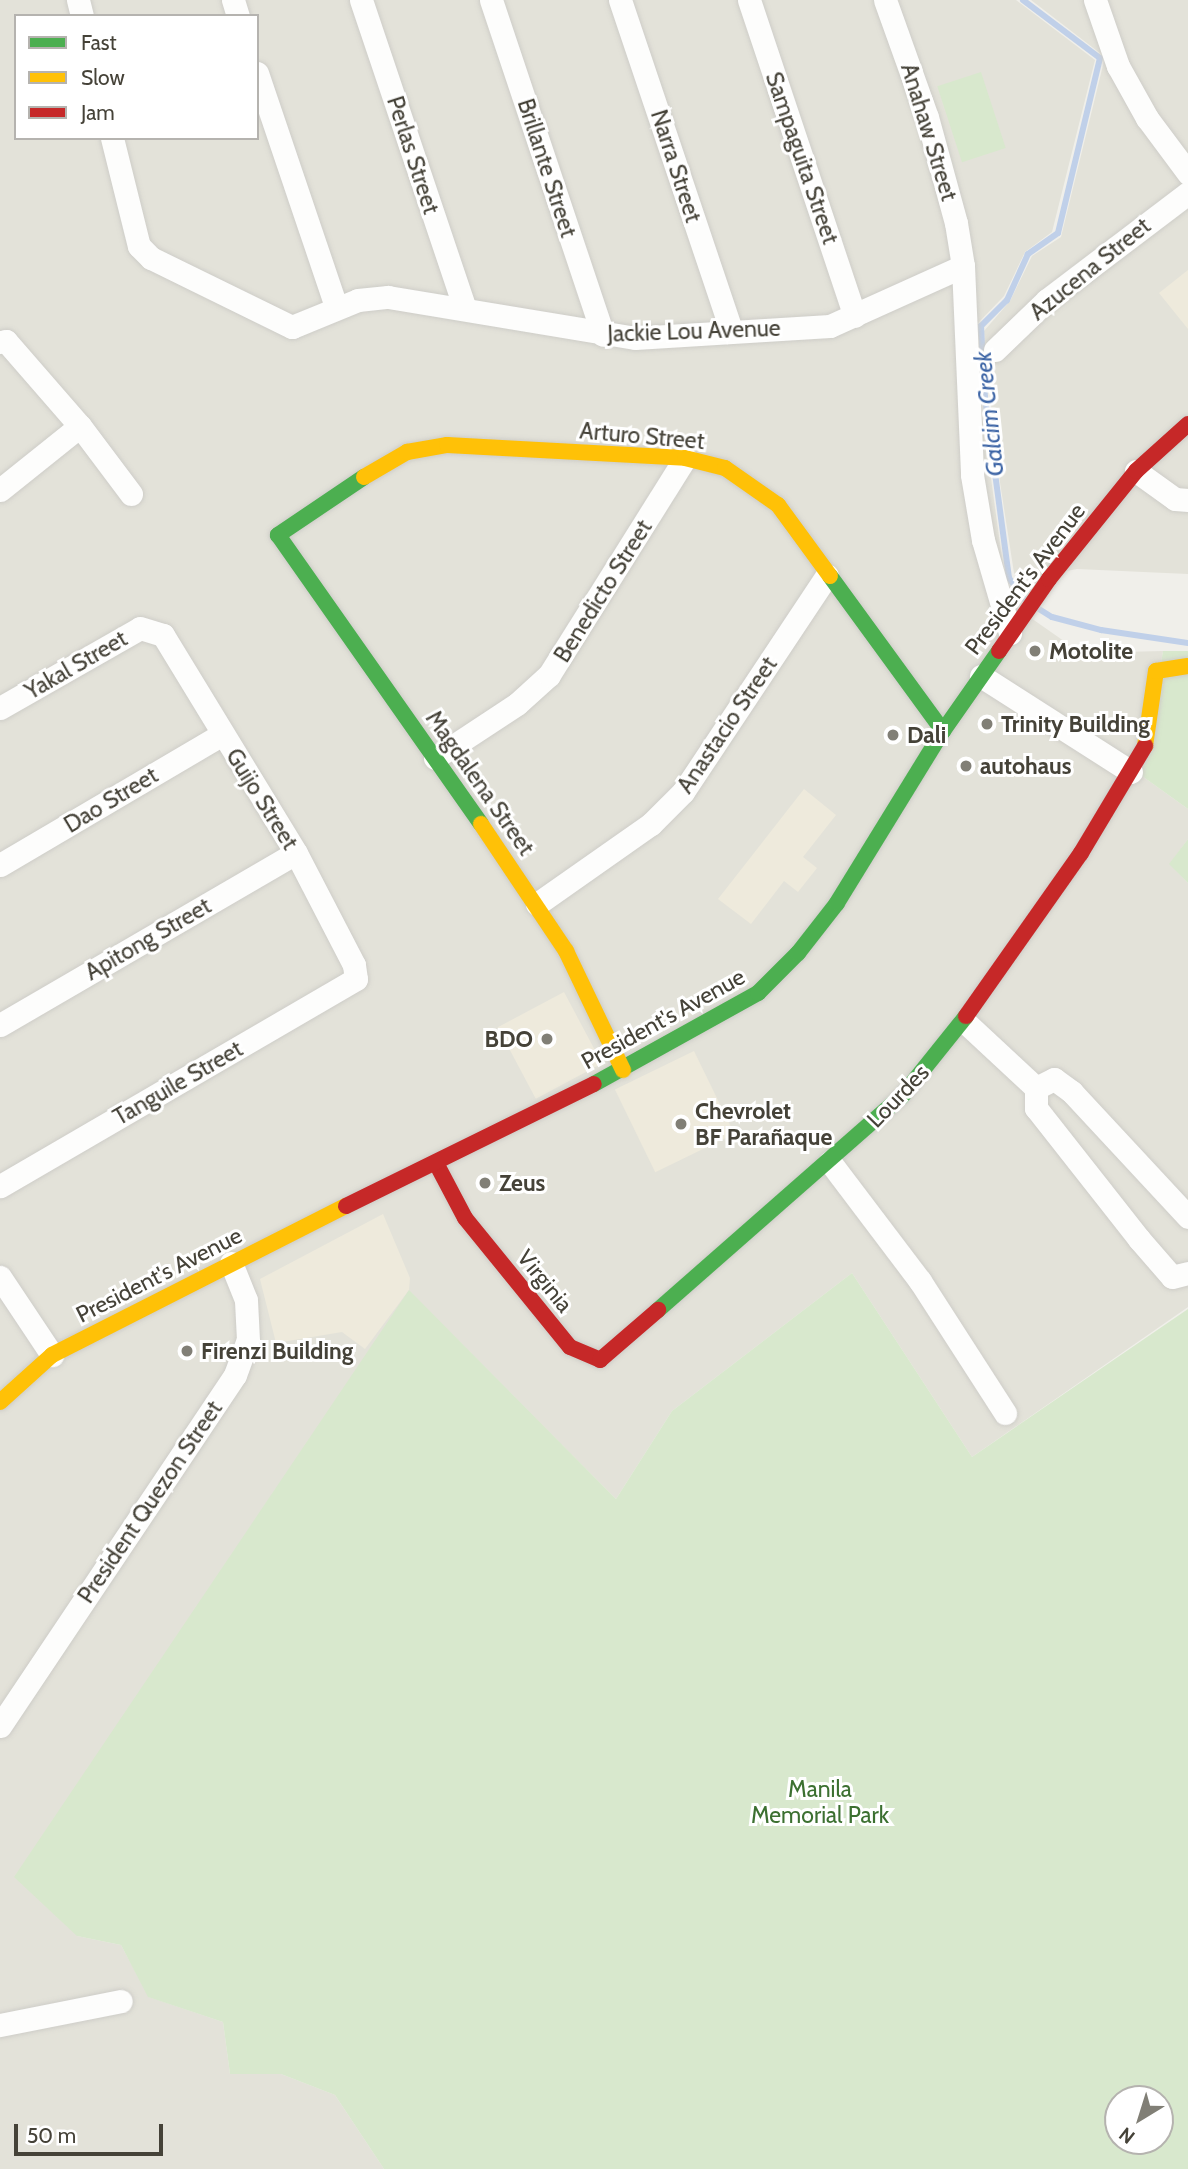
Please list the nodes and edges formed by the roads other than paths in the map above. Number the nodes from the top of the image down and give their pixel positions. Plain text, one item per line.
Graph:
1 (361, 0) edge
2 (491, 0) edge
3 (620, 0) edge
4 (748, 0) edge
5 (885, 0) edge
6 (1095, 0) edge
7 (259, 79) edge
8 (112, 140) edge
9 (1188, 173) edge
10 (1188, 192) edge
11 (963, 267) junction
12 (336, 307) junction
13 (465, 309) junction
14 (855, 316) junction
15 (732, 332) junction
16 (603, 335) junction
17 (0, 342) edge
18 (995, 350) dead end
19 (1188, 424) edge
20 (80, 426) junction
21 (685, 458) junction
22 (1136, 471) junction
23 (0, 490) edge
24 (131, 494) dead end
25 (1188, 500) edge
26 (278, 535) joint
27 (827, 575) junction
28 (153, 628) joint
29 (1010, 633) junction
30 (1188, 666) edge
31 (981, 676) junction
32 (0, 708) edge
33 (943, 731) junction
34 (222, 734) junction
35 (435, 758) junction
36 (1131, 772) junction
37 (296, 853) junction
38 (0, 865) edge
39 (537, 904) junction
40 (356, 979) joint
41 (965, 1022) junction
42 (0, 1025) edge
43 (623, 1070) junction
44 (1035, 1088) junction
45 (830, 1162) junction
46 (436, 1163) junction
47 (0, 1186) edge
48 (1188, 1217) edge
49 (231, 1263) junction
50 (1188, 1273) edge
51 (0, 1277) edge
52 (52, 1355) junction
53 (600, 1360) joint
54 (0, 1402) edge
55 (1004, 1413) dead end
56 (0, 1726) edge
57 (121, 2001) dead end
58 (0, 2025) edge

1 - 13 street, Perlas Street
2 - 16 street, Brillante Street
3 - 15 street, Narra Street
4 - 14 street, Sampaguita Street
5 - 11 street, Anahaw Street
6 - 9 street
7 - 12 street
8 - 12 street, Jackie Lou Avenue
10 - 18 street, Azucena Street
11 - 14 street, Jackie Lou Avenue
11 - 29 street
12 - 13 street, Jackie Lou Avenue
13 - 16 street, Jackie Lou Avenue
14 - 15 street, Jackie Lou Avenue
15 - 16 street, Jackie Lou Avenue
17 - 20 street
19 - 22 street, President's Avenue
20 - 23 street
20 - 24 street
21 - 26 street, Arturo Street
21 - 27 street, Arturo Street
21 - 35 street, Benedicto Street
22 - 25 street
22 - 29 street, President's Avenue
26 - 35 street, Magdalena Street
27 - 33 street, Arturo Street
27 - 39 street, Anastacio Street
28 - 32 street, Yakal Street
28 - 34 street, Guijo Street
29 - 31 street, President's Avenue
30 - 36 street, Lourdes
31 - 33 street, President's Avenue
31 - 36 street
33 - 43 street, President's Avenue
34 - 37 street, Guijo Street
34 - 38 street, Dao Street
35 - 39 street, Magdalena Street
36 - 41 street, Lourdes
37 - 40 street, Guijo Street
37 - 42 street, Apitong Street
39 - 43 street, Magdalena Street
40 - 47 street, Tanguile Street
41 - 44 street
41 - 45 street, Lourdes
43 - 46 street, President's Avenue
44 - 48 street
44 - 50 street
45 - 53 street, Lourdes
45 - 55 street
46 - 49 street, President's Avenue
46 - 53 street, Virginia
49 - 52 street, President's Avenue
49 - 56 street, President Quezon Street
51 - 52 street
52 - 54 street, President's Avenue
57 - 58 street

